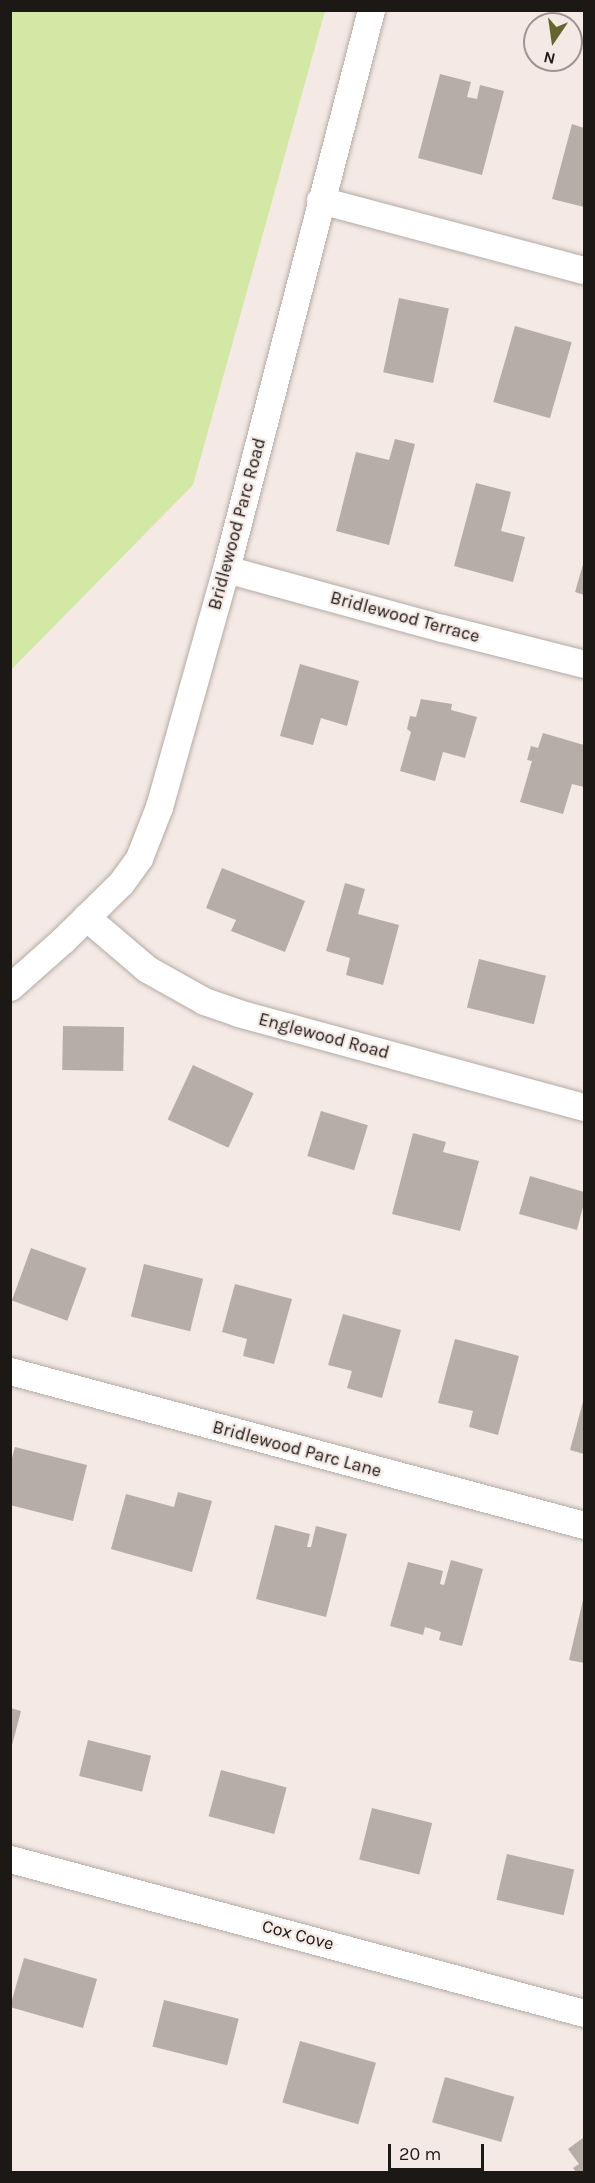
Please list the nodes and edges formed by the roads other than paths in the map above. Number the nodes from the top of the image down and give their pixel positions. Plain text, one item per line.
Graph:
1 (371, 10) edge
2 (320, 200) junction
3 (585, 270) edge
4 (226, 568) junction
5 (585, 664) edge
6 (86, 917) junction
7 (10, 987) edge
8 (585, 1107) edge
9 (10, 1371) edge
10 (585, 1525) edge
11 (10, 1859) edge
12 (585, 2013) edge

1 - 2 street, Bridlewood Parc Road
2 - 3 street
2 - 4 street, Bridlewood Parc Road
4 - 5 street, Bridlewood Terrace
4 - 6 street, Bridlewood Parc Road
6 - 7 street, Bridlewood Parc Road
6 - 8 street, Englewood Road
9 - 10 street, Bridlewood Parc Lane
11 - 12 street, Cox Cove

